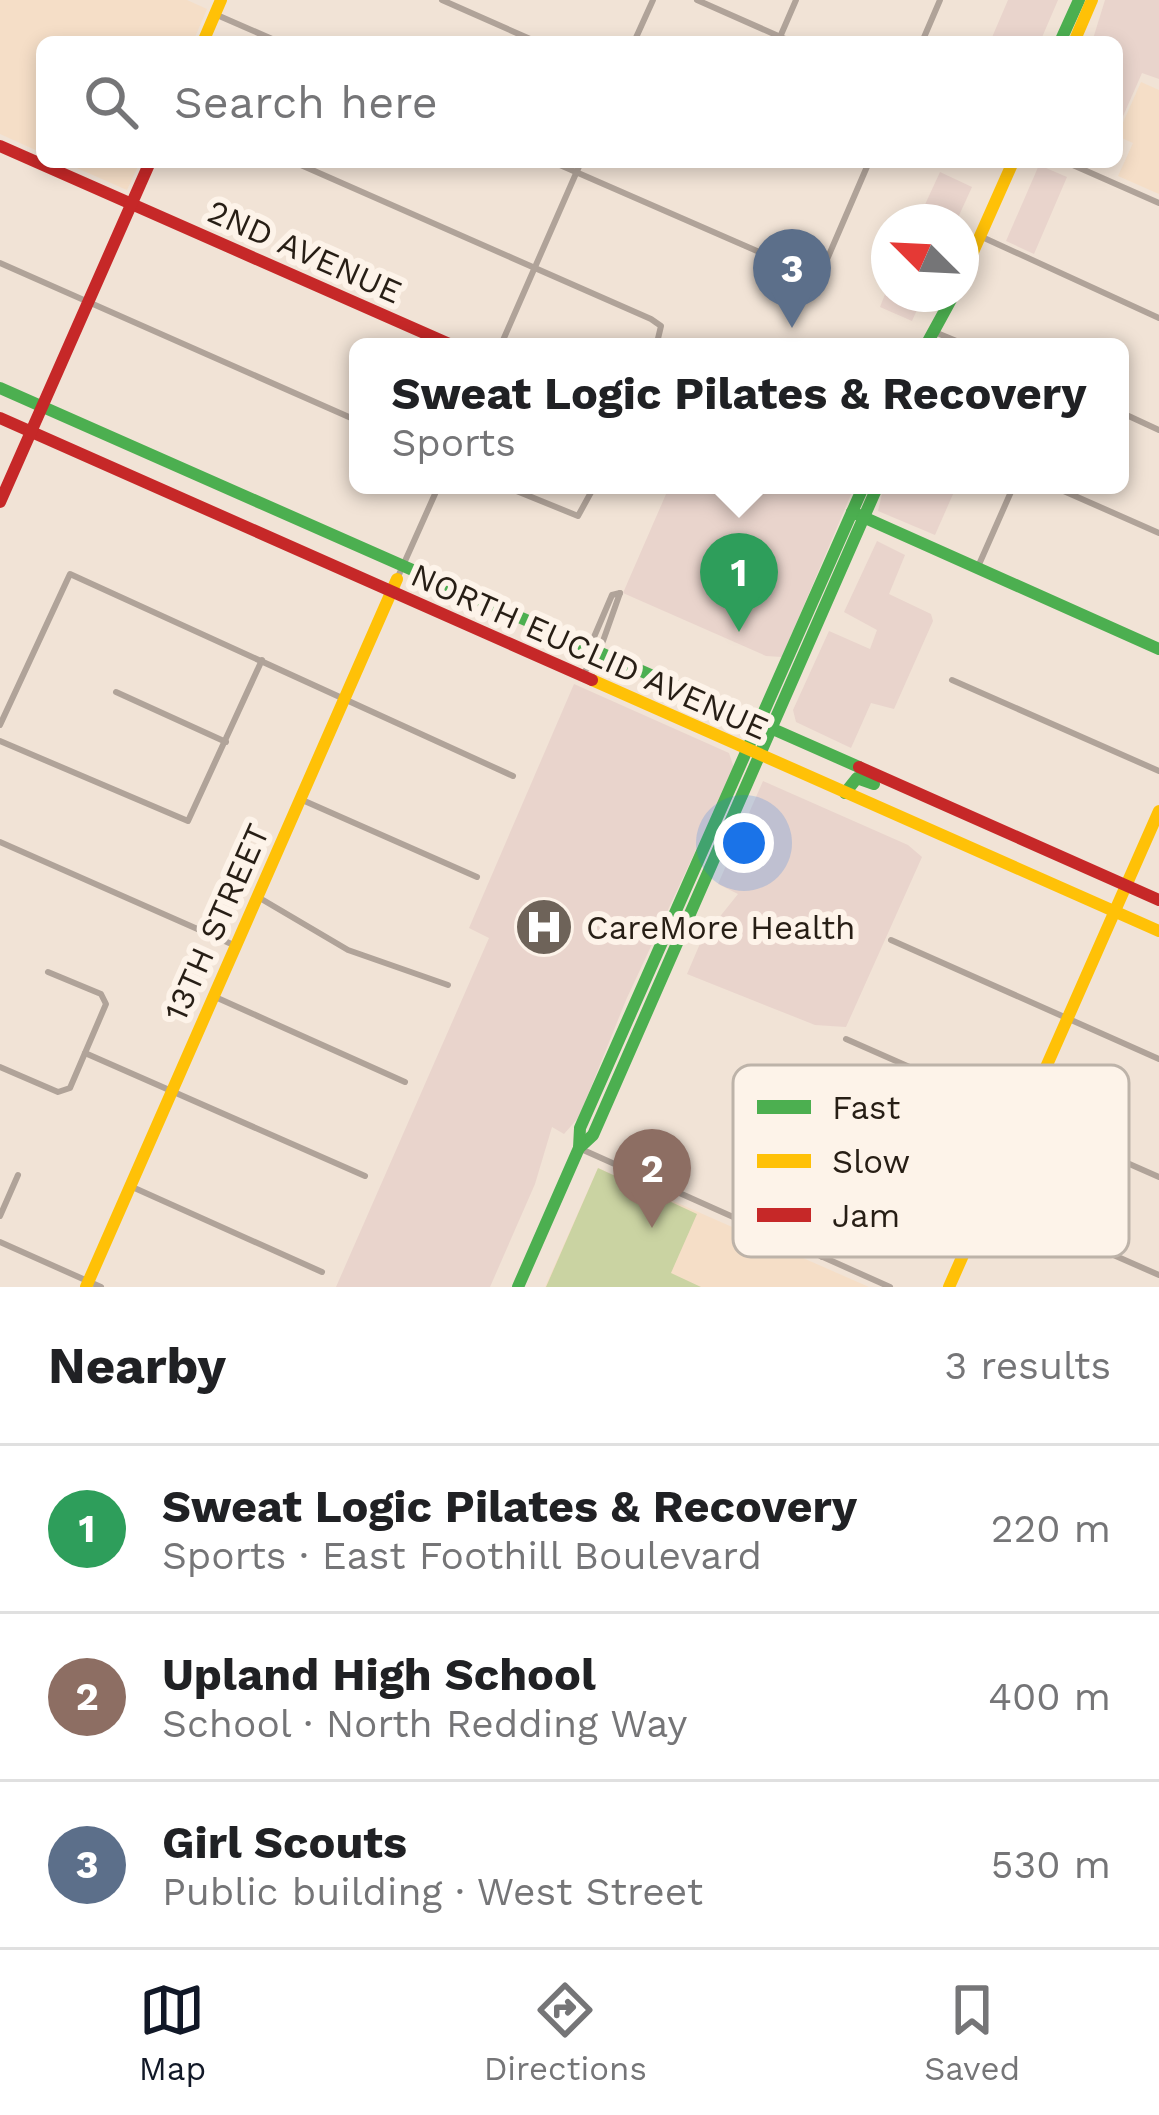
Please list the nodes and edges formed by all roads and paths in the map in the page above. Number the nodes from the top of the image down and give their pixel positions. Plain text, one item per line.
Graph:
1 (442, 0) edge
2 (653, 0) edge
3 (697, 0) edge
4 (796, 0) edge
5 (940, 0) edge
6 (1079, 0) edge
7 (1092, 0) edge
8 (218, 7) edge
9 (206, 36) edge
10 (269, 36) edge
11 (523, 36) edge
12 (637, 36) edge
13 (778, 36) edge
14 (780, 36) edge
15 (925, 36) edge
16 (1063, 36) edge
17 (1077, 36) edge
18 (0, 146) edge
19 (36, 162) edge
20 (50, 168) edge
21 (147, 168) edge
22 (308, 168) edge
23 (568, 168) edge
24 (579, 168) edge
25 (866, 168) edge
26 (1010, 168) edge
27 (1080, 168) edge
28 (577, 172) junction
29 (1159, 203) edge
30 (131, 204) junction
31 (980, 237) joint
32 (757, 251) dead end
33 (0, 263) edge
34 (535, 268) junction
35 (818, 278) dead end
36 (88, 302) junction
37 (1159, 318) edge
38 (436, 338) edge
39 (504, 338) edge
40 (659, 338) edge
41 (0, 388) edge
42 (42, 406) junction
43 (1129, 416) edge
44 (349, 417) edge
45 (0, 418) edge
46 (1159, 430) edge
47 (31, 432) junction
48 (435, 494) edge
49 (524, 494) edge
50 (590, 494) edge
51 (863, 494) edge
52 (872, 494) edge
53 (1010, 494) edge
54 (1070, 494) edge
55 (0, 502) edge
56 (858, 515) junction
57 (1159, 533) edge
58 (977, 569) junction
59 (398, 579) junction
60 (521, 618) junction
61 (509, 644) junction
62 (1159, 649) edge
63 (594, 650) junction
64 (262, 660) junction
65 (582, 677) junction
66 (952, 680) dead end
67 (683, 691) junction
68 (116, 692) dead end
69 (344, 699) junction
70 (672, 715) junction
71 (0, 725) edge
72 (766, 729) junction
73 (0, 740) edge
74 (226, 742) junction
75 (754, 752) junction
76 (1159, 771) edge
77 (513, 776) dead end
78 (844, 793) junction
79 (300, 799) junction
80 (928, 800) junction
81 (1159, 811) edge
82 (1017, 839) junction
83 (0, 842) edge
84 (1006, 863) junction
85 (477, 877) dead end
86 (258, 897) junction
87 (1120, 898) junction
88 (1159, 900) edge
89 (678, 906) junction
90 (1159, 931) edge
91 (891, 940) dead end
92 (236, 946) junction
93 (48, 972) dead end
94 (662, 973) junction
95 (448, 985) dead end
96 (214, 996) junction
97 (1068, 1019) junction
98 (846, 1039) dead end
99 (85, 1053) junction
100 (1159, 1059) edge
101 (904, 1065) edge
102 (1047, 1065) edge
103 (0, 1067) edge
104 (405, 1082) dead end
105 (171, 1091) junction
106 (579, 1148) junction
107 (1129, 1164) edge
108 (18, 1175) dead end
109 (365, 1176) dead end
110 (1159, 1177) edge
111 (130, 1186) junction
112 (0, 1216) edge
113 (733, 1217) edge
114 (0, 1242) edge
115 (822, 1257) edge
116 (965, 1257) edge
117 (1116, 1257) edge
118 (322, 1272) dead end
119 (1159, 1276) edge
120 (92, 1285) edge
121 (954, 1285) edge
122 (518, 1287) edge
123 (890, 1287) edge

1 - 11 street
2 - 12 street
3 - 13 street
4 - 14 street
5 - 15 street
6 - 16 main road
7 - 17 main road
8 - 9 main road
8 - 10 street
18 - 19 main road, 2ND AVENUE
20 - 30 main road, 2ND AVENUE
21 - 30 main road
22 - 34 street
23 - 28 street
24 - 28 street
25 - 35 street
26 - 31 main road
27 - 29 street
28 - 32 street
28 - 34 street
30 - 36 main road
30 - 38 main road, 2ND AVENUE
31 - 37 street
33 - 36 street
34 - 39 street
34 - 40 street
36 - 42 main road
36 - 44 street
41 - 42 main road, NORTH EUCLID AVENUE
42 - 47 main road
42 - 59 main road, NORTH EUCLID AVENUE
43 - 46 street
45 - 47 main road, NORTH EUCLID AVENUE
47 - 55 main road
47 - 59 main road, NORTH EUCLID AVENUE
48 - 59 street
49 - 50 street
51 - 56 main road
52 - 56 main road
53 - 58 street
54 - 57 street
56 - 58 main road
56 - 72 main road
58 - 62 main road
59 - 60 main road, NORTH EUCLID AVENUE
59 - 61 main road, NORTH EUCLID AVENUE
59 - 69 main road, 13TH STREET
60 - 61 main road
60 - 63 main road, NORTH EUCLID AVENUE
61 - 65 main road, NORTH EUCLID AVENUE
63 - 63 street
63 - 65 street
63 - 67 main road, NORTH EUCLID AVENUE
64 - 69 street
64 - 71 street
64 - 74 street
65 - 70 main road, NORTH EUCLID AVENUE
66 - 76 street
67 - 70 main road
67 - 72 main road, NORTH EUCLID AVENUE
68 - 74 street
69 - 77 street
69 - 79 main road, 13TH STREET
70 - 75 main road, NORTH EUCLID AVENUE
72 - 75 main road
72 - 80 main road, NORTH EUCLID AVENUE
73 - 74 street
75 - 78 main road, NORTH EUCLID AVENUE
75 - 89 main road
75 - 94 main road
78 - 80 main road
78 - 84 main road, NORTH EUCLID AVENUE
79 - 85 street
79 - 86 main road, 13TH STREET
80 - 82 main road, NORTH EUCLID AVENUE
81 - 87 main road
82 - 84 main road
82 - 87 main road, NORTH EUCLID AVENUE
83 - 92 street
84 - 87 main road, NORTH EUCLID AVENUE
86 - 92 main road, 13TH STREET
86 - 95 street
87 - 88 main road, NORTH EUCLID AVENUE
87 - 90 main road, NORTH EUCLID AVENUE
87 - 97 main road
89 - 94 main road
89 - 106 main road
91 - 97 street
92 - 96 main road, 13TH STREET
93 - 99 street
94 - 106 main road
96 - 104 street
96 - 105 main road, 13TH STREET
97 - 100 street
97 - 102 main road
98 - 101 street
99 - 103 street
99 - 105 street
105 - 109 street
105 - 111 main road, 13TH STREET
106 - 113 street
106 - 122 main road
107 - 110 street
108 - 112 street
111 - 118 street
111 - 120 main road, 13TH STREET
114 - 120 street
115 - 123 street
116 - 121 main road
117 - 119 street

